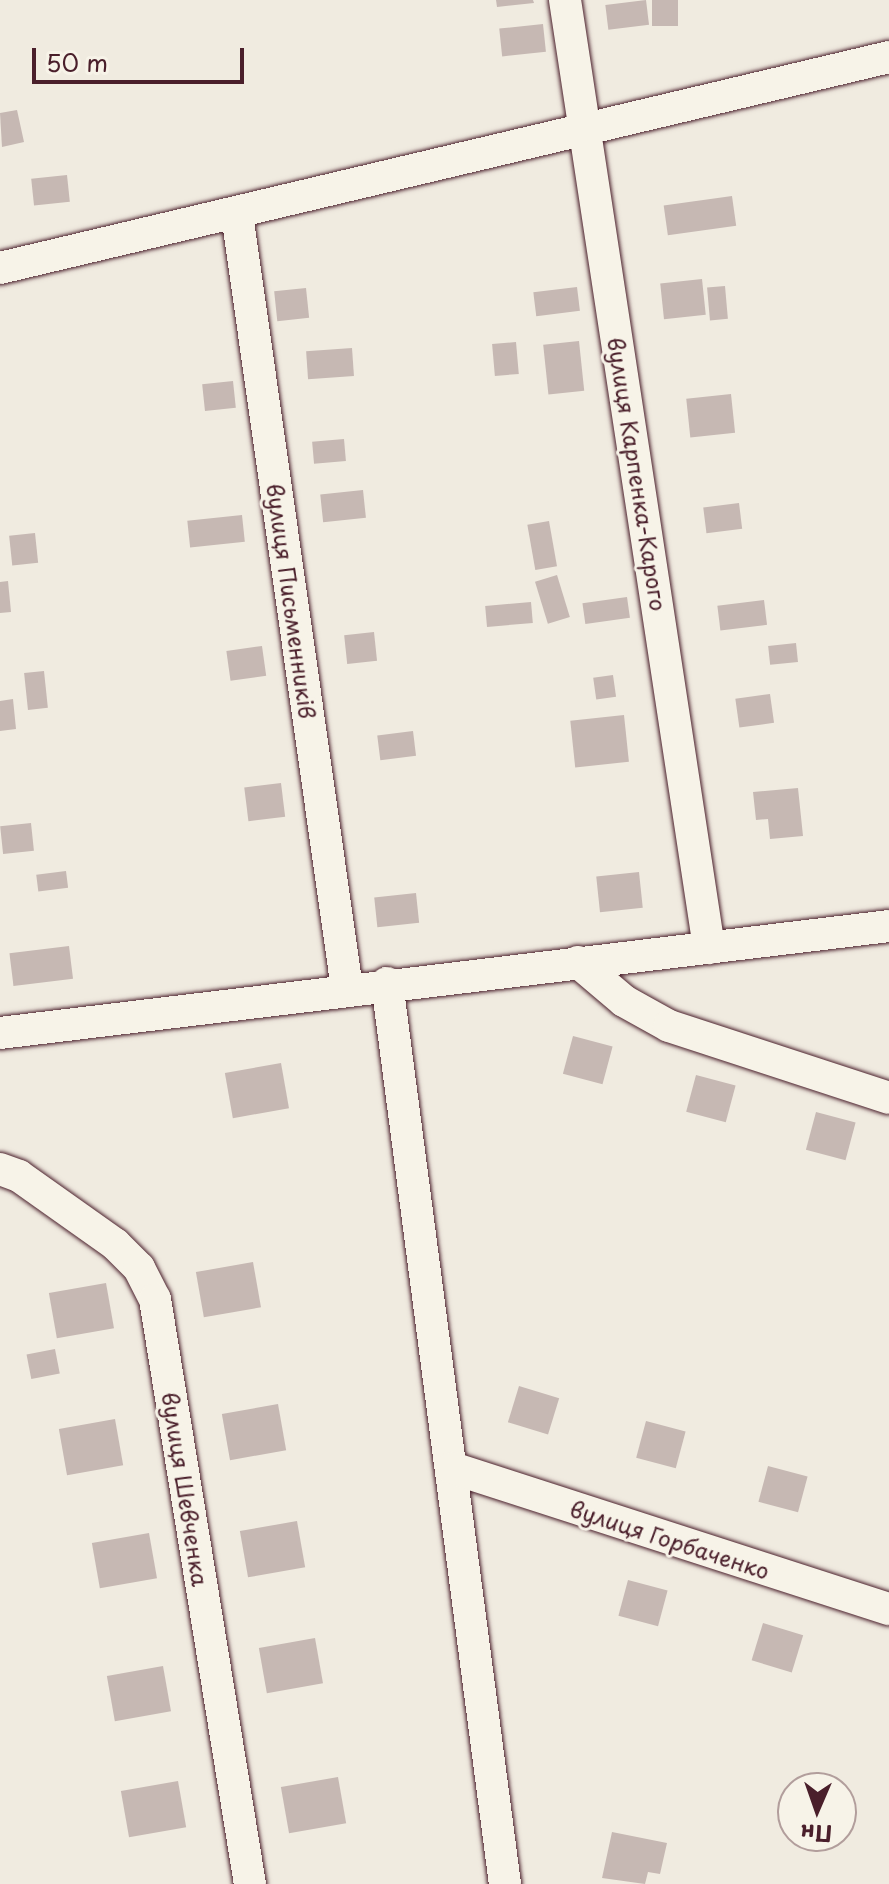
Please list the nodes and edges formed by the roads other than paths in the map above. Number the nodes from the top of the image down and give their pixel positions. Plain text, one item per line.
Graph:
1 (565, 0) edge
2 (889, 57) edge
3 (586, 130) junction
4 (237, 214) junction
5 (0, 268) edge
6 (889, 926) edge
7 (709, 948) junction
8 (578, 962) junction
9 (387, 983) junction
10 (347, 989) junction
11 (0, 1033) edge
12 (889, 1098) edge
13 (0, 1169) edge
14 (452, 1468) junction
15 (889, 1609) edge
16 (250, 1884) edge
17 (505, 1884) edge

1 - 3 street, вулиця Карпенка-Карого
2 - 3 street
3 - 4 street
3 - 7 street, вулиця Карпенка-Карого
4 - 5 street
4 - 10 street, вулиця Письменників
6 - 7 street
7 - 8 street
8 - 9 street
8 - 12 street
9 - 10 street
9 - 14 street
10 - 11 street
13 - 16 street, вулиця Шевченка
14 - 15 street, вулиця Горбаченко
14 - 17 street

